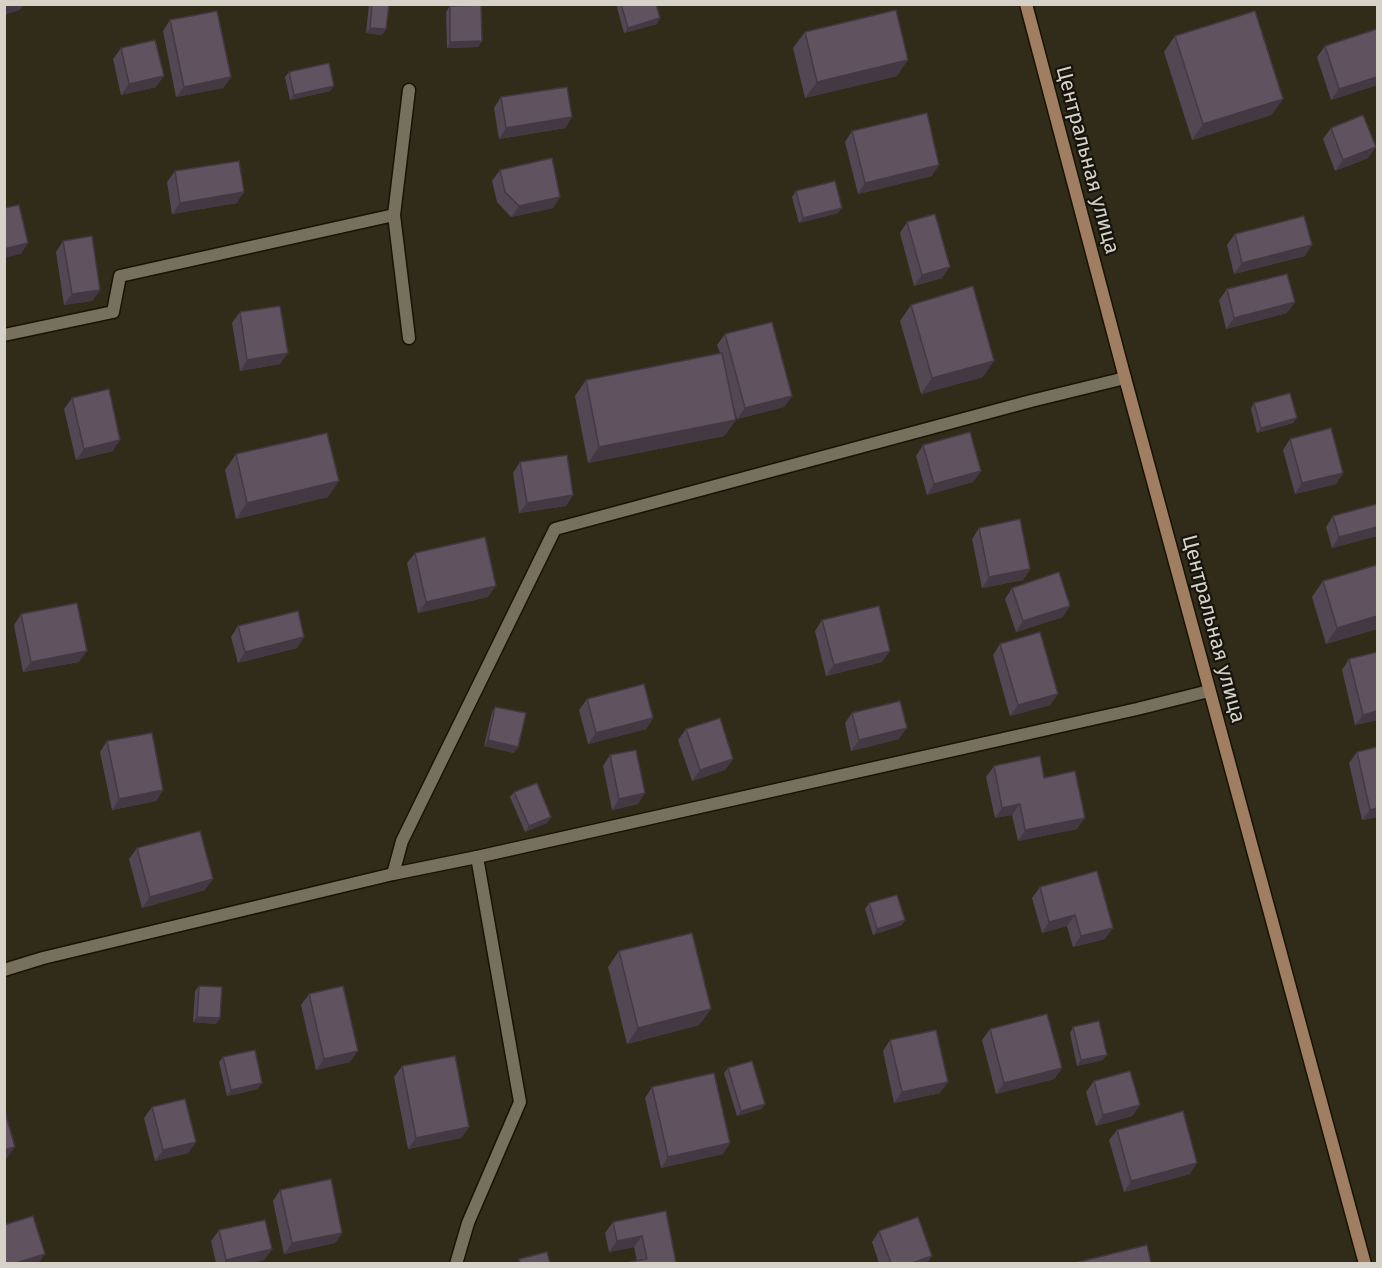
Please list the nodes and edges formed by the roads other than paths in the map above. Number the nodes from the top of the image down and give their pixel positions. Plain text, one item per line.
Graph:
1 (1026, 4) edge
2 (409, 90) dead end
3 (394, 215) junction
4 (4, 335) edge
5 (409, 338) dead end
6 (1125, 378) junction
7 (1209, 691) junction
8 (477, 857) junction
9 (393, 874) junction
10 (4, 970) edge
11 (456, 1263) edge
12 (1365, 1263) edge

1 - 6 main road, Центральная улица
2 - 3 street
3 - 4 street
3 - 5 street
6 - 7 main road, Центральная улица
6 - 9 street
7 - 8 street
7 - 12 main road, Центральная улица
8 - 9 street
8 - 11 street
9 - 10 street

